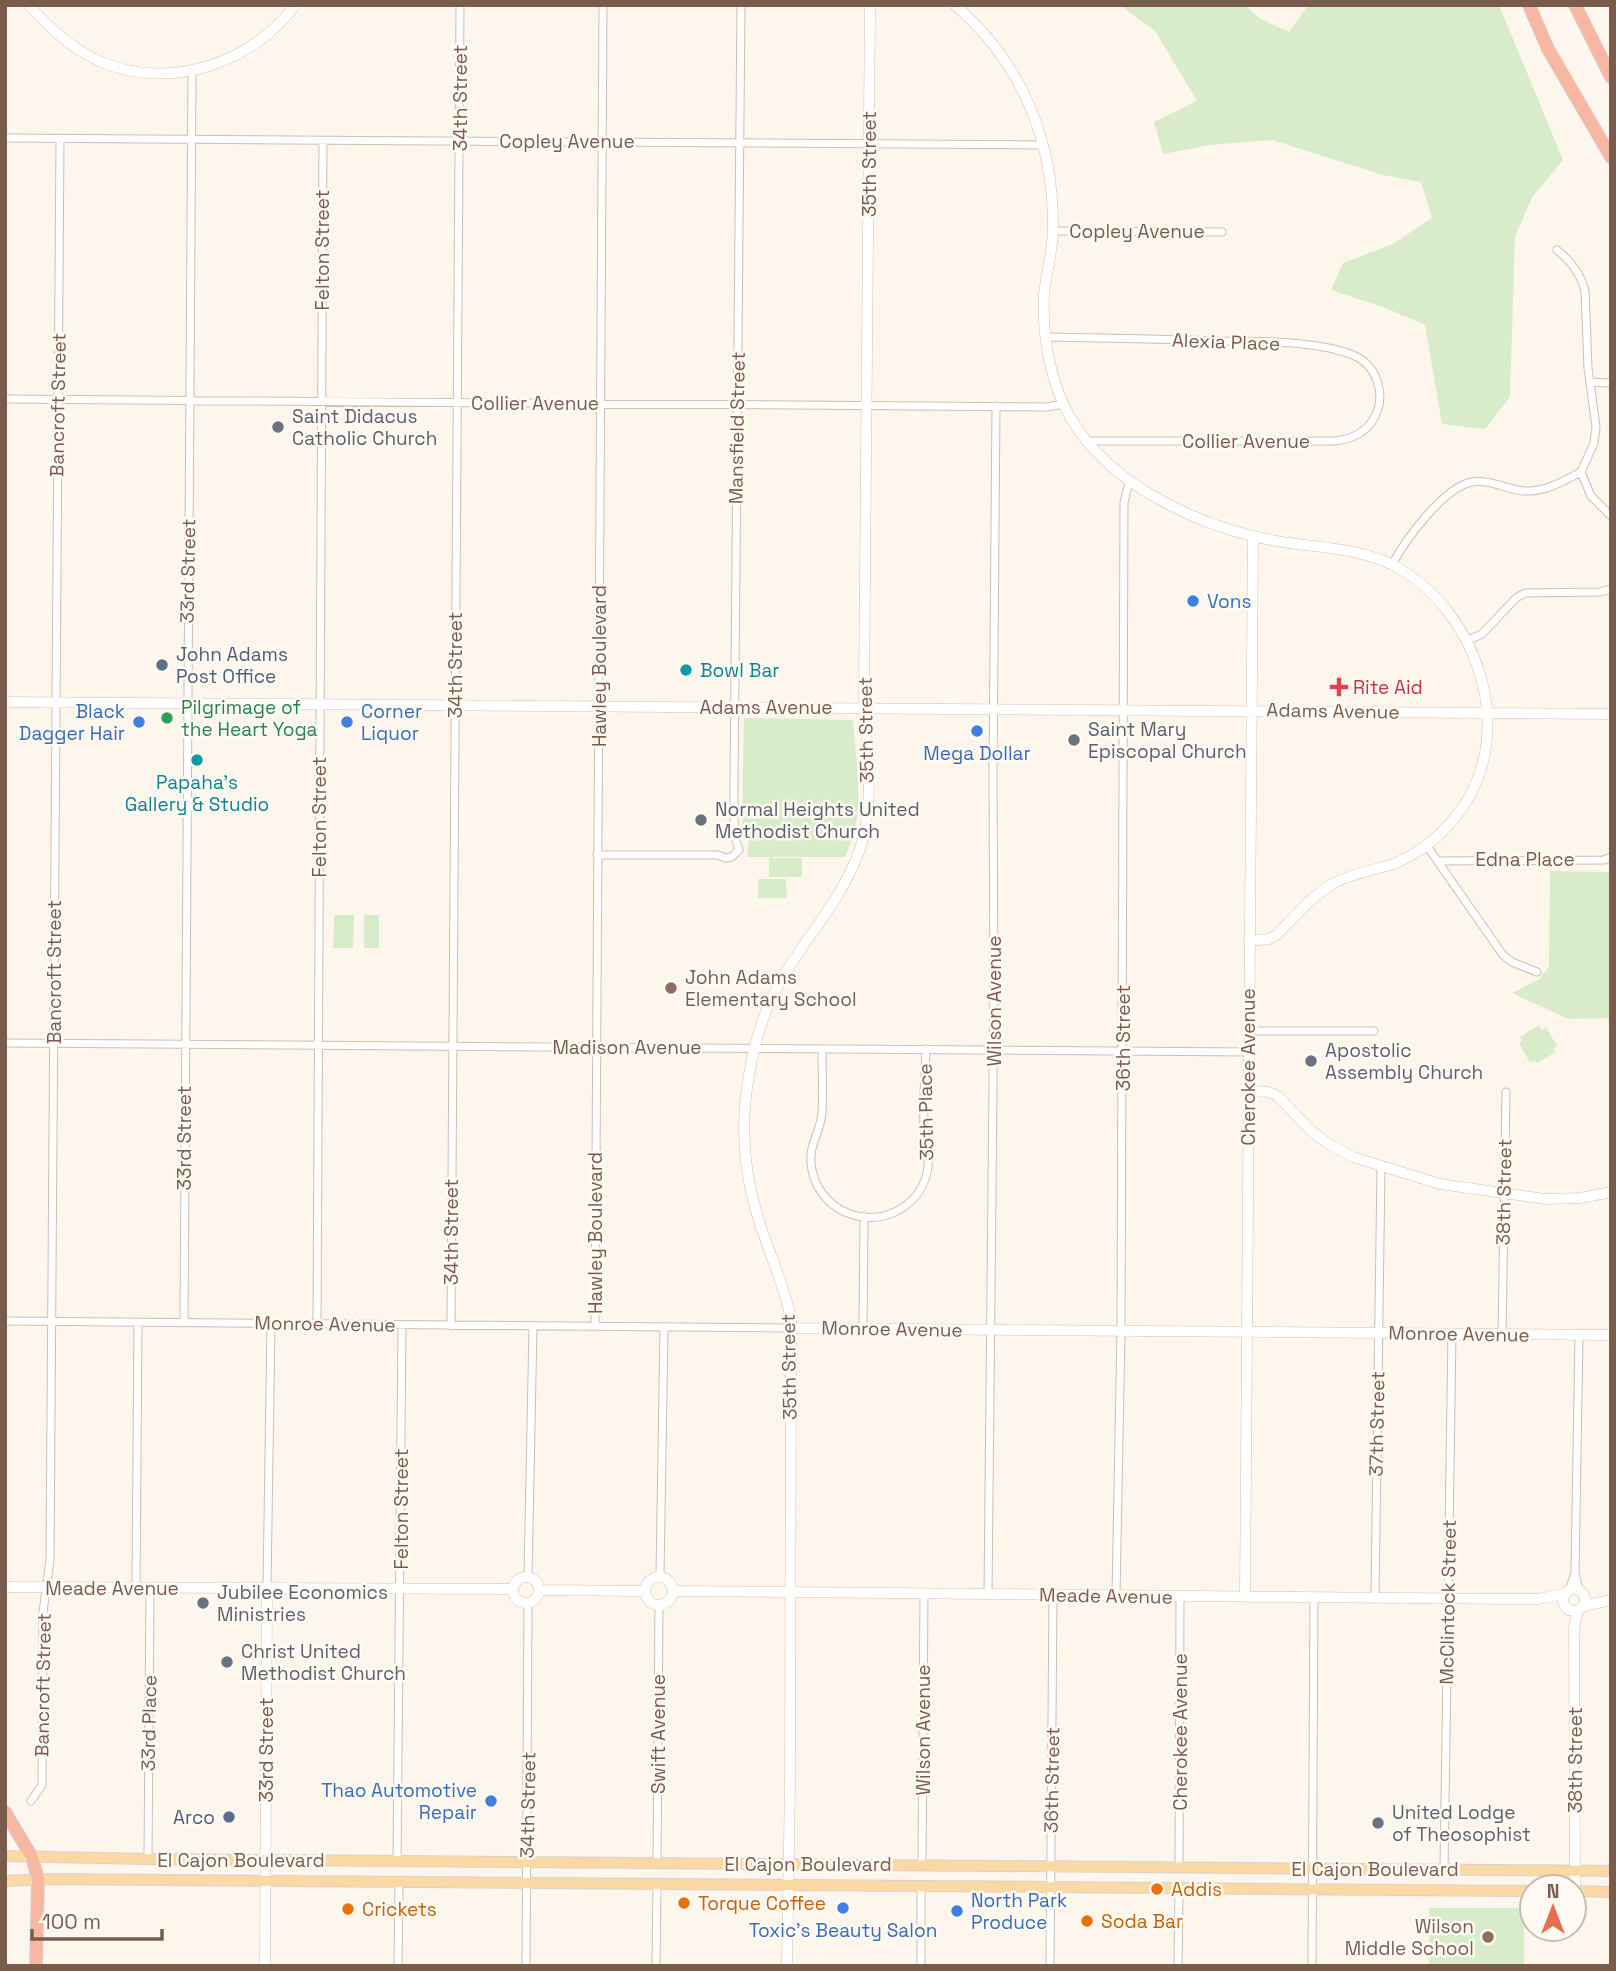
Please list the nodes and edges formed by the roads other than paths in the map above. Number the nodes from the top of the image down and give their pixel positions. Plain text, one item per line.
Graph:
1 (29, 5) edge
2 (295, 5) edge
3 (460, 5) edge
4 (603, 5) edge
5 (741, 5) edge
6 (870, 5) edge
7 (955, 5) edge
8 (1529, 5) edge
9 (1576, 5) edge
10 (192, 71) junction
11 (1611, 77) edge
12 (5, 138) edge
13 (60, 139) junction
14 (460, 140) junction
15 (192, 141) junction
16 (323, 141) junction
17 (602, 141) junction
18 (740, 142) junction
19 (869, 143) junction
20 (1044, 145) junction
21 (1611, 157) edge
22 (1053, 231) junction
23 (1222, 232) dead end
24 (1557, 250) dead end
25 (1045, 337) junction
26 (1591, 382) junction
27 (1611, 383) edge
28 (1379, 397) joint
29 (5, 399) edge
30 (58, 399) junction
31 (188, 400) junction
32 (321, 402) junction
33 (458, 403) junction
34 (601, 403) junction
35 (738, 404) junction
36 (1064, 404) junction
37 (867, 405) junction
38 (996, 406) junction
39 (1087, 441) junction
40 (1581, 472) junction
41 (1129, 482) junction
42 (1611, 516) edge
43 (1253, 536) junction
44 (1392, 565) junction
45 (1611, 589) edge
46 (1466, 641) junction
47 (5, 702) edge
48 (56, 702) junction
49 (186, 703) junction
50 (320, 705) junction
51 (455, 705) junction
52 (598, 706) junction
53 (736, 707) junction
54 (864, 708) junction
55 (994, 709) junction
56 (1122, 709) junction
57 (1252, 710) junction
58 (1489, 713) junction
59 (1611, 714) edge
60 (1427, 846) junction
61 (597, 855) junction
62 (1611, 857) edge
63 (1438, 861) junction
64 (1249, 941) junction
65 (1537, 972) dead end
66 (1248, 1031) junction
67 (1374, 1031) dead end
68 (5, 1043) edge
69 (54, 1043) junction
70 (184, 1044) junction
71 (319, 1045) junction
72 (451, 1046) junction
73 (595, 1047) junction
74 (754, 1048) junction
75 (822, 1049) junction
76 (926, 1049) junction
77 (994, 1050) junction
78 (1123, 1051) junction
79 (1249, 1052) junction
80 (1249, 1091) junction
81 (1506, 1092) dead end
82 (1381, 1167) junction
83 (1611, 1192) edge
84 (1504, 1194) junction
85 (864, 1216) junction
86 (5, 1321) edge
87 (51, 1322) junction
88 (138, 1322) junction
89 (184, 1323) junction
90 (271, 1324) junction
91 (317, 1324) junction
92 (402, 1325) junction
93 (451, 1326) junction
94 (533, 1326) junction
95 (594, 1327) junction
96 (664, 1327) junction
97 (791, 1328) junction
98 (863, 1329) junction
99 (992, 1330) junction
100 (1121, 1331) junction
101 (1247, 1332) junction
102 (1378, 1333) junction
103 (1452, 1334) junction
104 (1502, 1334) junction
105 (1579, 1335) junction
106 (1611, 1335) edge
107 (660, 1576) junction
108 (528, 1577) junction
109 (5, 1587) edge
110 (136, 1587) junction
111 (267, 1587) junction
112 (46, 1588) junction
113 (150, 1588) junction
114 (401, 1589) junction
115 (513, 1589) junction
116 (539, 1590) junction
117 (645, 1591) junction
118 (673, 1591) junction
119 (789, 1592) junction
120 (1574, 1592) junction
121 (924, 1594) junction
122 (988, 1595) junction
123 (1053, 1595) junction
124 (1115, 1595) junction
125 (1180, 1597) junction
126 (1244, 1597) junction
127 (1314, 1597) junction
128 (1375, 1597) junction
129 (1448, 1598) junction
130 (1539, 1599) junction
131 (1610, 1600) edge
132 (528, 1603) junction
133 (659, 1605) junction
134 (1574, 1608) junction
135 (31, 1801) dead end
136 (5, 1812) edge
137 (5, 1856) edge
138 (32, 1857) junction
139 (148, 1859) junction
140 (266, 1860) junction
141 (397, 1861) junction
142 (527, 1862) junction
143 (657, 1863) junction
144 (789, 1864) junction
145 (922, 1865) junction
146 (1051, 1866) junction
147 (1179, 1867) junction
148 (1314, 1868) junction
149 (1444, 1870) junction
150 (1575, 1871) junction
151 (1611, 1871) edge
152 (38, 1879) junction
153 (5, 1881) edge
154 (266, 1881) junction
155 (399, 1882) junction
156 (527, 1882) junction
157 (657, 1884) junction
158 (789, 1884) junction
159 (921, 1885) junction
160 (1051, 1886) junction
161 (1179, 1887) junction
162 (1313, 1889) junction
163 (1518, 1891) edge
164 (1588, 1891) edge
165 (1611, 1892) edge
166 (36, 1966) edge
167 (265, 1966) edge
168 (398, 1966) edge
169 (526, 1966) edge
170 (656, 1966) edge
171 (787, 1966) edge
172 (921, 1966) edge
173 (1050, 1966) edge
174 (1178, 1966) edge
175 (1312, 1966) edge

1 - 10 street
2 - 10 street
3 - 14 street, 34th Street
4 - 17 street, Hawley Boulevard
5 - 18 street, Mansfield Street
6 - 19 street, 35th Street
7 - 20 street
8 - 21 highway
9 - 11 highway
10 - 15 street, 33rd Street
12 - 13 street, Copley Avenue
13 - 15 street, Copley Avenue
13 - 30 street, Bancroft Street
14 - 16 street, Copley Avenue
14 - 17 street, Copley Avenue
14 - 33 street, 34th Street
15 - 16 street, Copley Avenue
15 - 31 street, 33rd Street
16 - 32 street, Felton Street
17 - 18 street, Copley Avenue
17 - 34 street, Hawley Boulevard
18 - 19 street, Copley Avenue
18 - 35 street, Mansfield Street
19 - 20 street, Copley Avenue
19 - 37 street, 35th Street
20 - 22 street
22 - 23 street, Copley Avenue
22 - 25 street
24 - 26 street
25 - 28 street, Alexia Place
25 - 36 street
26 - 27 street
26 - 40 street
28 - 39 street, Collier Avenue
29 - 30 street, Collier Avenue
30 - 31 street, Collier Avenue
30 - 48 street, Bancroft Street
31 - 32 street, Collier Avenue
31 - 49 street, 33rd Street
32 - 33 street, Collier Avenue
32 - 50 street, Felton Street
33 - 34 street, Collier Avenue
33 - 51 street, 34th Street
34 - 35 street, Collier Avenue
34 - 52 street, Hawley Boulevard
35 - 37 street, Collier Avenue
35 - 53 street, Mansfield Street
36 - 38 street, Collier Avenue
36 - 39 street
37 - 38 street, Collier Avenue
37 - 54 street, 35th Street
38 - 55 street, Wilson Avenue
39 - 41 street
40 - 42 street
40 - 44 street
41 - 43 street
41 - 56 street, 36th Street
43 - 44 street
43 - 57 street, Cherokee Avenue
44 - 46 street
45 - 46 street
46 - 58 street
47 - 48 street, Adams Avenue
48 - 49 street, Adams Avenue
48 - 69 street, Bancroft Street
49 - 50 street, Adams Avenue
49 - 70 street, 33rd Street
50 - 51 street, Adams Avenue
50 - 71 street, Felton Street
51 - 52 street, Adams Avenue
51 - 72 street, 34th Street
52 - 53 street, Adams Avenue
52 - 61 street, Hawley Boulevard
53 - 54 street, Adams Avenue
53 - 61 street, Mansfield Street
54 - 55 street, Adams Avenue
54 - 74 street, 35th Street
55 - 56 street, Adams Avenue
55 - 77 street, Wilson Avenue
56 - 57 street, Adams Avenue
56 - 78 street, 36th Street
57 - 58 street, Adams Avenue
57 - 64 street, Cherokee Avenue
58 - 59 street, Adams Avenue
58 - 60 street
60 - 63 street
60 - 64 street
61 - 73 street, Hawley Boulevard
62 - 63 street, Edna Place
63 - 65 street
64 - 66 street, Cherokee Avenue
66 - 67 street
66 - 79 street, Cherokee Avenue
68 - 69 street, Madison Avenue
69 - 70 street, Madison Avenue
69 - 87 street, Bancroft Street
70 - 71 street, Madison Avenue
70 - 89 street, 33rd Street
71 - 72 street, Madison Avenue
71 - 91 street, Felton Street
72 - 73 street, Madison Avenue
72 - 93 street, 34th Street
73 - 74 street, Madison Avenue
73 - 95 street, Hawley Boulevard
74 - 75 street, Madison Avenue
74 - 97 street, 35th Street
75 - 76 street, Madison Avenue
75 - 85 street, 35th Place
76 - 77 street, Madison Avenue
76 - 85 street, 35th Place
77 - 78 street, Madison Avenue
77 - 99 street, Wilson Avenue
78 - 79 street, Madison Avenue
78 - 100 street, 36th Street
79 - 80 street, Cherokee Avenue
80 - 82 street
80 - 101 street, Cherokee Avenue
81 - 84 street, 38th Street
82 - 84 street
82 - 102 street, 37th Street
83 - 84 street
84 - 104 street, 38th Street
85 - 98 street
86 - 87 street, Monroe Avenue
87 - 88 street, Monroe Avenue
87 - 112 street, Bancroft Street
88 - 89 street, Monroe Avenue
88 - 110 street
89 - 90 street, Monroe Avenue
90 - 91 street, Monroe Avenue
90 - 111 street, 33rd Street
91 - 92 street, Monroe Avenue
92 - 93 street, Monroe Avenue
92 - 114 street, Felton Street
93 - 94 street, Monroe Avenue
94 - 95 street, Monroe Avenue
94 - 108 street
95 - 96 street, Monroe Avenue
96 - 97 street, Monroe Avenue
96 - 107 street
97 - 98 street, Monroe Avenue
97 - 119 street, 35th Street
98 - 99 street, Monroe Avenue
99 - 100 street, Monroe Avenue
99 - 122 street, Wilson Avenue
100 - 101 street, Monroe Avenue
100 - 124 street, 36th Street
101 - 102 street, Monroe Avenue
101 - 126 street, Cherokee Avenue
102 - 103 street, Monroe Avenue
102 - 128 street, 37th Street
103 - 104 street, Monroe Avenue
103 - 129 street, McClintock Street
104 - 105 street, Monroe Avenue
105 - 106 street, Monroe Avenue
105 - 120 street
107 - 117 street
107 - 118 street
108 - 115 street
108 - 116 street
109 - 112 street, Meade Avenue
110 - 112 street, Meade Avenue
110 - 113 street, Meade Avenue
111 - 113 street, Meade Avenue
111 - 114 street, Meade Avenue
111 - 140 street, 33rd Street
112 - 135 street, Bancroft Street
113 - 139 street, 33rd Place
114 - 115 street, Meade Avenue
114 - 141 street, Felton Street
115 - 132 street
116 - 117 street
116 - 132 street
117 - 133 street
118 - 119 street, Meade Avenue
118 - 133 street
119 - 121 street, Meade Avenue
119 - 144 street, 35th Street
120 - 130 street, Meade Avenue
120 - 131 street, Meade Avenue
120 - 134 street
120 - 134 street
121 - 122 street, Meade Avenue
121 - 145 street, Wilson Avenue
122 - 123 street, Meade Avenue
123 - 124 street, Meade Avenue
123 - 146 street, 36th Street
124 - 125 street, Meade Avenue
125 - 126 street, Meade Avenue
125 - 147 street, Cherokee Avenue
126 - 127 street, Meade Avenue
127 - 128 street, Meade Avenue
127 - 148 street
128 - 129 street, Meade Avenue
129 - 130 street, Meade Avenue
129 - 149 street, McClintock Street
130 - 134 street, Meade Avenue
131 - 134 street, Meade Avenue
132 - 142 street, 34th Street
133 - 143 street, Swift Avenue
134 - 150 street, 38th Street
136 - 138 highway
137 - 138 main road, El Cajon Boulevard
138 - 139 main road, El Cajon Boulevard
138 - 152 highway
139 - 140 main road, El Cajon Boulevard
140 - 141 main road, El Cajon Boulevard
140 - 154 street, 33rd Street
141 - 142 main road, El Cajon Boulevard
142 - 143 main road, El Cajon Boulevard
142 - 156 street, 34th Street
143 - 144 main road, El Cajon Boulevard
144 - 145 main road, El Cajon Boulevard
144 - 158 street, 35th Street
145 - 146 main road, El Cajon Boulevard
146 - 147 main road, El Cajon Boulevard
146 - 160 street, 36th Street
147 - 148 main road, El Cajon Boulevard
148 - 149 main road, El Cajon Boulevard
148 - 162 street
149 - 150 main road, El Cajon Boulevard
150 - 151 main road, El Cajon Boulevard
152 - 153 main road, El Cajon Boulevard
152 - 154 main road, El Cajon Boulevard
152 - 166 highway
154 - 155 main road, El Cajon Boulevard
154 - 167 street, 33rd Street
155 - 156 main road, El Cajon Boulevard
155 - 168 street
156 - 157 main road, El Cajon Boulevard
156 - 169 street, 34th Street
157 - 158 main road, El Cajon Boulevard
157 - 170 street
158 - 159 main road, El Cajon Boulevard
158 - 171 street, 35th Street
159 - 160 main road, El Cajon Boulevard
159 - 172 street
160 - 161 main road, El Cajon Boulevard
160 - 173 street, 36th Street
161 - 162 main road, El Cajon Boulevard
161 - 174 street
162 - 163 main road, El Cajon Boulevard
162 - 175 street
164 - 165 main road

